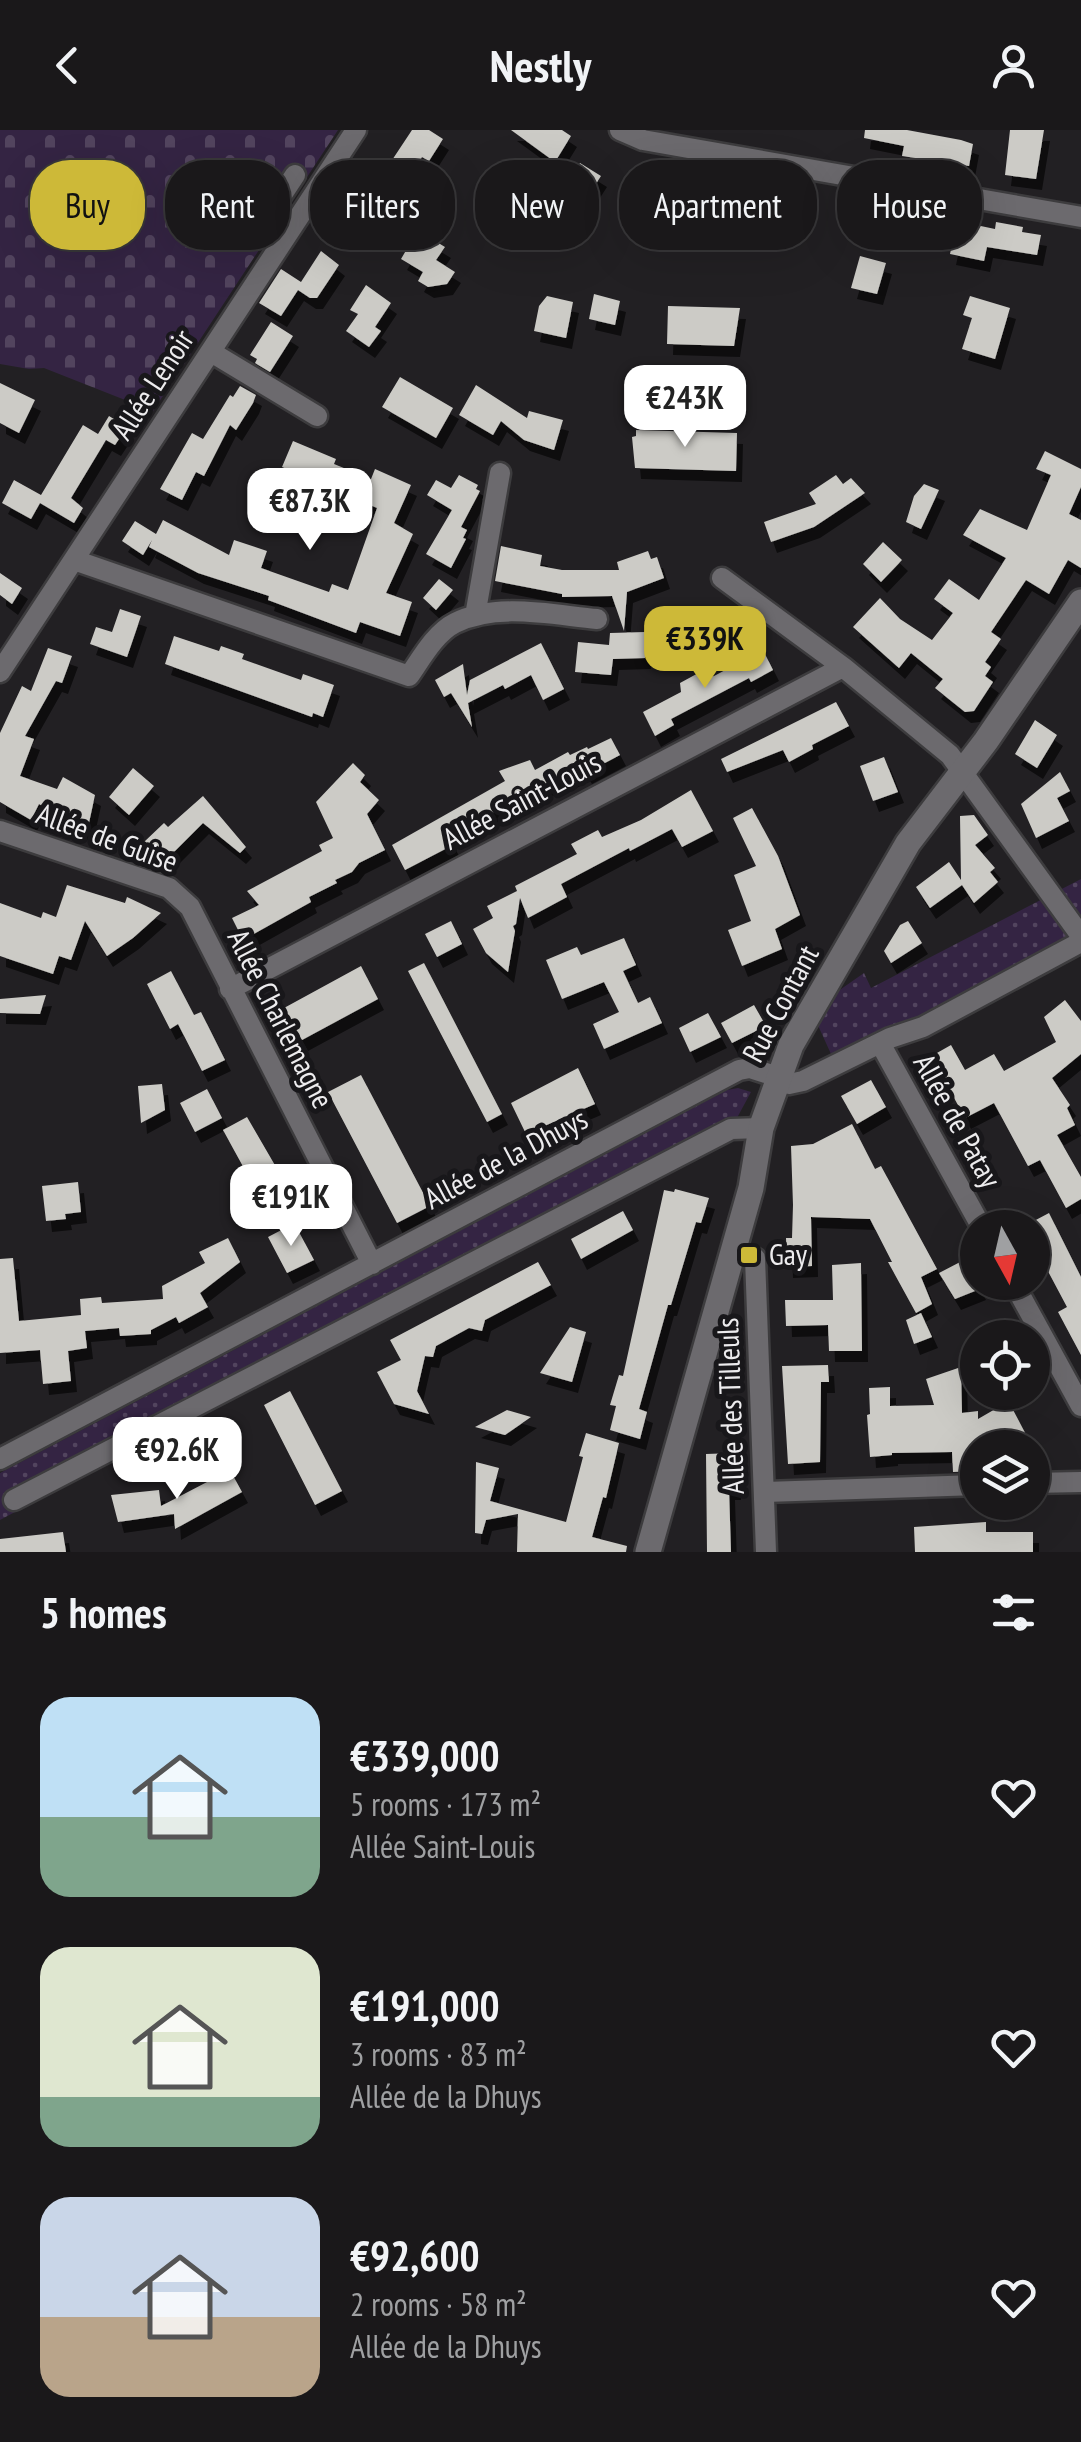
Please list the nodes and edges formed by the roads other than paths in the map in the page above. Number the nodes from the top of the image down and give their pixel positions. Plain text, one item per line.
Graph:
1 (356, 130) edge
2 (620, 130) edge
3 (645, 135) edge
4 (294, 176) dead end
5 (290, 182) edge
6 (1081, 217) edge
7 (211, 352) junction
8 (317, 416) dead end
9 (500, 473) dead end
10 (74, 560) junction
11 (722, 578) dead end
12 (1081, 602) edge
13 (475, 616) junction
14 (597, 619) dead end
15 (843, 667) junction
16 (0, 672) edge
17 (963, 772) junction
18 (0, 831) edge
19 (190, 907) joint
20 (1081, 939) edge
21 (230, 989) junction
22 (880, 1042) junction
23 (777, 1079) junction
24 (760, 1128) junction
25 (972, 1210) edge
26 (755, 1258) dead end
27 (372, 1264) junction
28 (1022, 1300) edge
29 (1081, 1406) edge
30 (0, 1459) edge
31 (1081, 1482) edge
32 (1050, 1483) edge
33 (960, 1486) edge
34 (765, 1492) junction
35 (14, 1500) dead end
36 (648, 1552) edge
37 (766, 1552) edge

1 - 7 street, Allée Lenoir
2 - 3 street
3 - 6 street
4 - 5 street
7 - 8 street
7 - 10 street, Allée Lenoir
9 - 13 street
10 - 13 street
10 - 16 street, Allée Lenoir
11 - 15 street
12 - 17 main road, Rue Contant
13 - 14 street
15 - 17 street
15 - 21 street, Allée Saint-Louis
17 - 20 street
17 - 23 main road, Rue Contant
18 - 19 street, Allée de Guise
19 - 21 street, Allée Charlemagne
20 - 22 street, Allée de la Dhuys
21 - 27 street, Allée Charlemagne
22 - 23 street, Allée de la Dhuys
22 - 25 street, Allée de Patay
23 - 24 main road, Rue Contant
23 - 27 street, Allée de la Dhuys
24 - 35 street
24 - 36 main road, Rue Contant
26 - 34 street, Allée des Tilleuls
27 - 30 street, Allée de la Dhuys
28 - 29 street
31 - 32 street
33 - 34 street
34 - 37 street, Allée des Tilleuls

